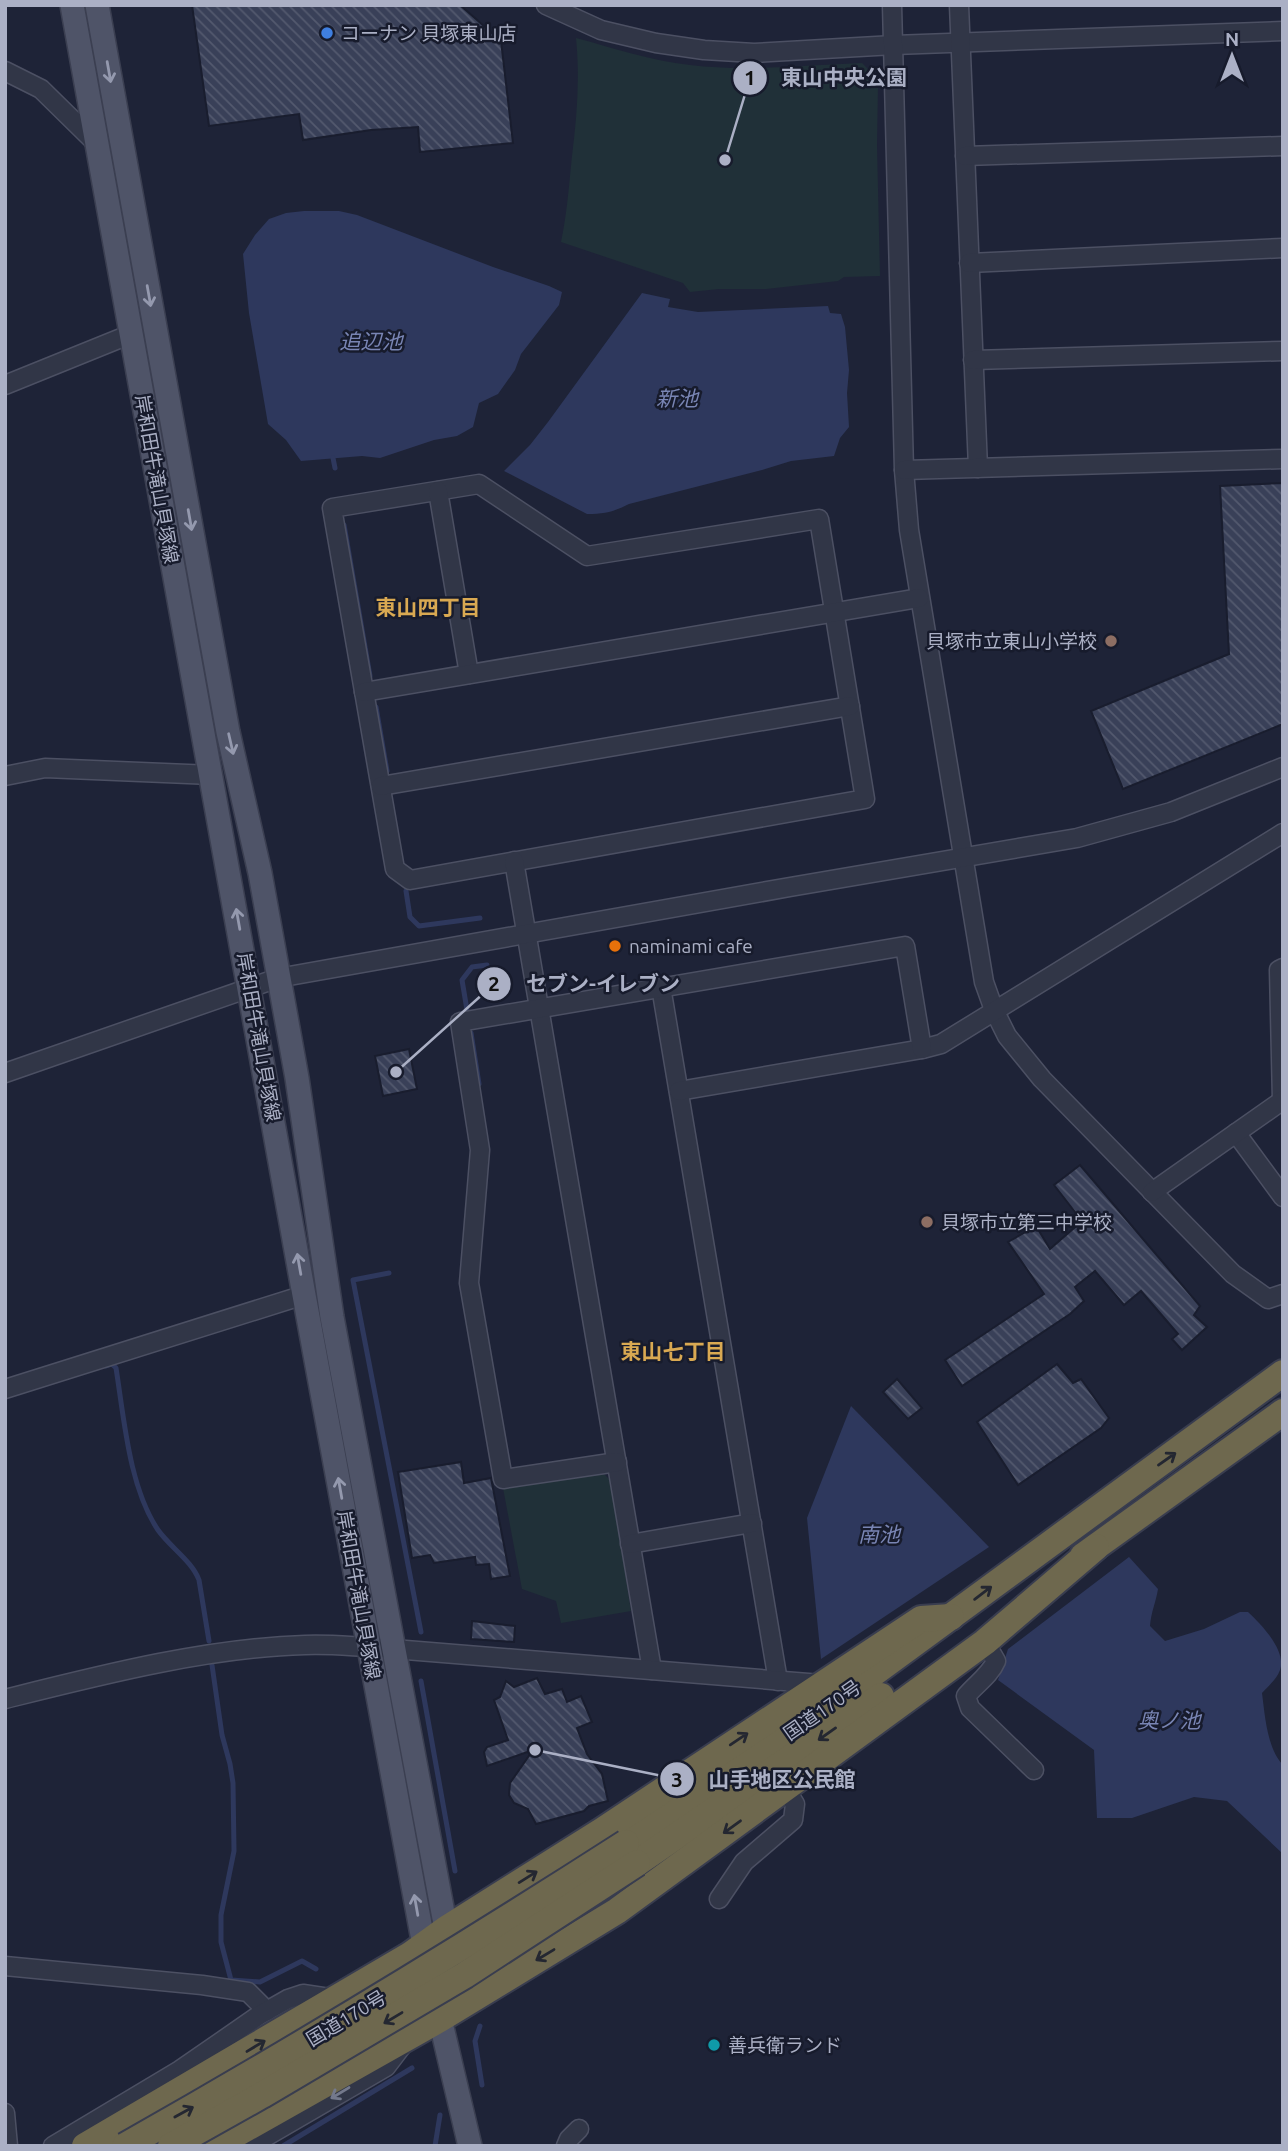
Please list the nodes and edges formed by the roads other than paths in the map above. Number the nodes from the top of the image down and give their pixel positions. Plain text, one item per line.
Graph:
1 (72, 5) edge
2 (97, 5) edge
3 (546, 5) edge
4 (892, 5) edge
5 (959, 5) edge
6 (1283, 30) edge
7 (960, 43) junction
8 (894, 45) junction
9 (5, 71) edge
10 (96, 143) junction
11 (1283, 146) edge
12 (965, 156) junction
13 (1283, 248) edge
14 (969, 263) junction
15 (131, 334) junction
16 (1283, 351) edge
17 (973, 360) junction
18 (5, 385) edge
19 (1283, 458) edge
20 (978, 468) junction
21 (904, 470) junction
22 (438, 491) junction
23 (919, 598) junction
24 (834, 613) junction
25 (469, 674) junction
26 (364, 692) junction
27 (850, 706) junction
28 (1283, 767) edge
29 (212, 775) junction
30 (5, 776) edge
31 (381, 786) junction
32 (1283, 833) edge
33 (964, 858) junction
34 (514, 861) junction
35 (527, 934) junction
36 (1283, 968) edge
37 (278, 978) junction
38 (661, 987) junction
39 (250, 988) junction
40 (539, 1008) junction
41 (993, 1010) junction
42 (922, 1049) junction
43 (5, 1073) edge
44 (679, 1091) junction
45 (1282, 1101) edge
46 (1236, 1133) junction
47 (1152, 1192) junction
48 (1283, 1197) edge
49 (1283, 1294) edge
50 (304, 1295) junction
51 (1283, 1373) edge
52 (5, 1389) edge
53 (1283, 1412) edge
54 (617, 1462) junction
55 (752, 1523) junction
56 (630, 1544) junction
57 (1096, 1547) junction
58 (951, 1617) junction
59 (985, 1642) junction
60 (369, 1647) junction
61 (393, 1649) junction
62 (652, 1670) junction
63 (778, 1681) junction
64 (821, 1684) junction
65 (5, 1699) edge
66 (1034, 1770) dead end
67 (785, 1788) junction
68 (632, 1853) junction
69 (719, 1899) dead end
70 (446, 1929) junction
71 (423, 1946) junction
72 (5, 1966) edge
73 (336, 1999) junction
74 (267, 2011) junction
75 (446, 2015) junction
76 (411, 2035) junction
77 (5, 2113) edge
78 (579, 2129) dead end
79 (8, 2146) edge
80 (53, 2146) edge
81 (85, 2146) edge
82 (125, 2146) edge
83 (171, 2146) edge
84 (215, 2146) edge
85 (250, 2146) edge
86 (470, 2146) edge
87 (566, 2146) edge

1 - 10 main road, 岸和田牛滝山貝塚線
2 -> 37 main road, 岸和田牛滝山貝塚線
3 - 8 street
4 - 8 street
5 - 7 street
6 - 7 street
7 - 8 street
7 - 12 street
8 - 21 street
9 - 10 street
10 - 15 main road, 岸和田牛滝山貝塚線
11 - 12 street
12 - 14 street
13 - 14 street
14 - 17 street
15 - 18 street
15 - 29 main road, 岸和田牛滝山貝塚線
16 - 17 street
17 - 20 street
19 - 20 street
20 - 21 street
21 - 23 street
22 - 24 street
22 - 25 street
22 - 26 street
23 - 24 street
23 - 33 street
24 - 25 street
24 - 27 street
25 - 26 street
26 - 31 street
27 - 31 street
27 - 34 street
28 - 33 street
29 - 30 street
39 -> 29 main road, 岸和田牛滝山貝塚線
31 - 34 street
32 - 41 street
33 - 35 street
33 - 41 street
34 - 35 street
35 - 37 street
35 - 40 street
36 - 45 street
37 - 39 street
37 - 61 main road, 岸和田牛滝山貝塚線
38 - 40 street
38 - 42 street
38 - 44 street
39 - 43 street
50 -> 39 main road, 岸和田牛滝山貝塚線
40 - 54 street
40 - 54 street
41 - 42 street
41 - 47 street
42 - 44 street
44 - 55 street
45 - 46 street
46 - 47 street
46 - 48 street
47 - 49 street
50 - 52 street
60 -> 50 main road, 岸和田牛滝山貝塚線
58 -> 51 highway, 国道170号
53 - 57 highway, 国道170号
54 - 56 street
55 - 56 street
55 - 63 street
56 - 62 street
57 - 59 highway
57 -> 68 highway, 国道170号
58 - 64 highway
58 - 68 highway, 国道170号
59 - 66 street
59 - 67 highway
60 - 61 street
60 - 65 street
71 -> 60 main road, 岸和田牛滝山貝塚線
61 - 62 street
61 - 70 main road, 岸和田牛滝山貝塚線
62 - 63 street
63 - 64 street
70 -> 64 highway
67 - 69 street
67 -> 75 highway
82 -> 68 highway, 国道170号, bridge
68 -> 83 highway, 国道170号, bridge
70 - 71 highway
70 - 75 main road, 岸和田牛滝山貝塚線
71 - 73 highway
71 - 75 main road, 岸和田牛滝山貝塚線
72 - 74 street
73 - 74 street
81 -> 73 highway
74 - 80 street
75 - 76 highway
75 - 86 main road, 岸和田牛滝山貝塚線
76 - 84 highway
76 -> 85 street
77 - 79 street
78 - 87 street

